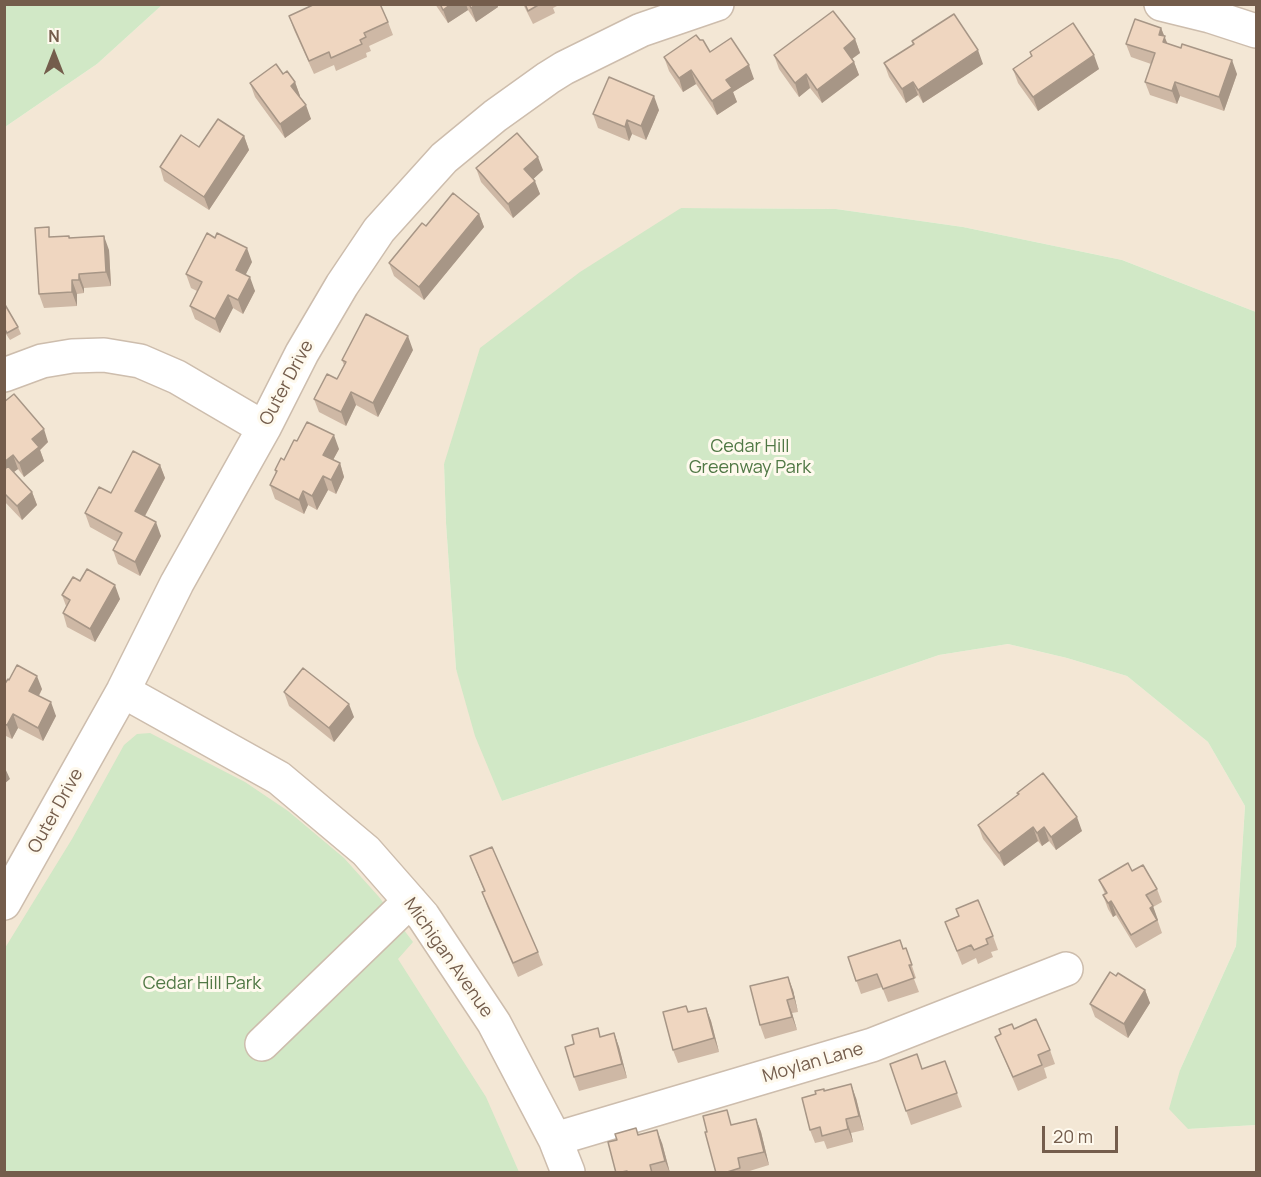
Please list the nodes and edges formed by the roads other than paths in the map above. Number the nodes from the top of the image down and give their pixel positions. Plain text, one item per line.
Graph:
1 (717, 4) edge
2 (1161, 4) edge
3 (1257, 31) edge
4 (4, 375) edge
5 (264, 428) junction
6 (123, 692) junction
7 (410, 901) junction
8 (4, 903) edge
9 (1065, 969) dead end
10 (262, 1044) dead end
11 (555, 1138) junction
12 (568, 1173) edge

1 - 5 street, Outer Drive
2 - 3 street
4 - 5 street
5 - 6 street, Outer Drive
6 - 7 street, Michigan Avenue
6 - 8 street, Outer Drive
7 - 10 street
7 - 11 street, Michigan Avenue
9 - 11 street, Moylan Lane
11 - 12 street, Michigan Avenue

